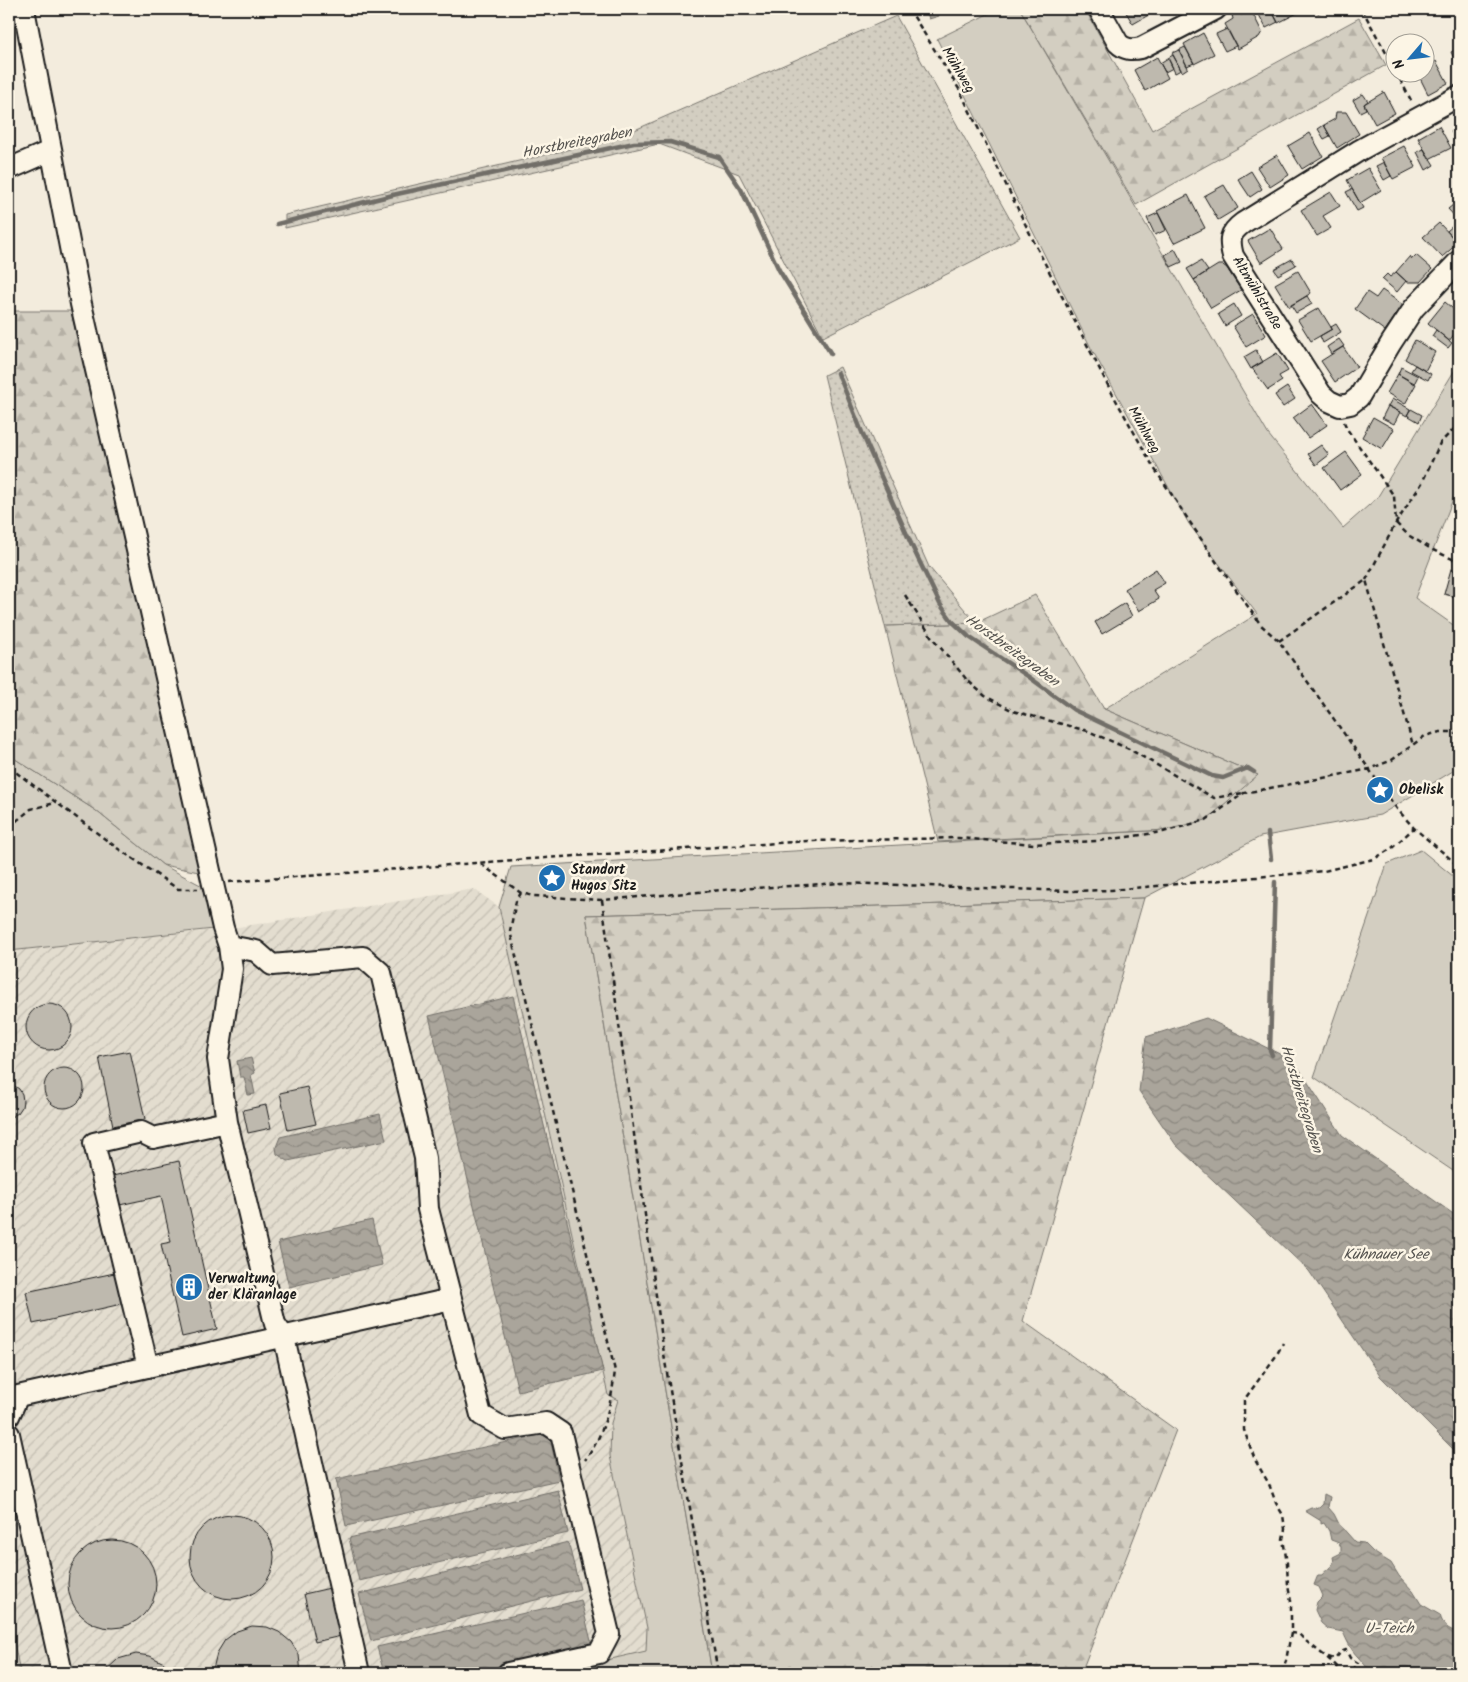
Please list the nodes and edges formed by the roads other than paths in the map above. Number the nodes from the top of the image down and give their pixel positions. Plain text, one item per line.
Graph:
1 (24, 9) edge
2 (1099, 9) edge
3 (1216, 9) edge
4 (1459, 96) edge
5 (50, 151) junction
6 (9, 169) edge
7 (1459, 261) edge
8 (229, 946) junction
9 (227, 1122) junction
10 (451, 1299) junction
11 (284, 1337) junction
12 (148, 1368) junction
13 (9, 1416) edge
14 (9, 1434) edge
15 (62, 1673) edge
16 (359, 1673) edge
17 (508, 1673) edge

1 - 5 street
2 - 3 street
4 - 7 street, Altmühlstraße
5 - 6 street
5 - 8 street
8 - 9 street
8 - 10 street
9 - 11 street
9 - 12 street
10 - 11 street
10 - 17 street
11 - 12 street
11 - 16 street
12 - 13 street
14 - 15 street

